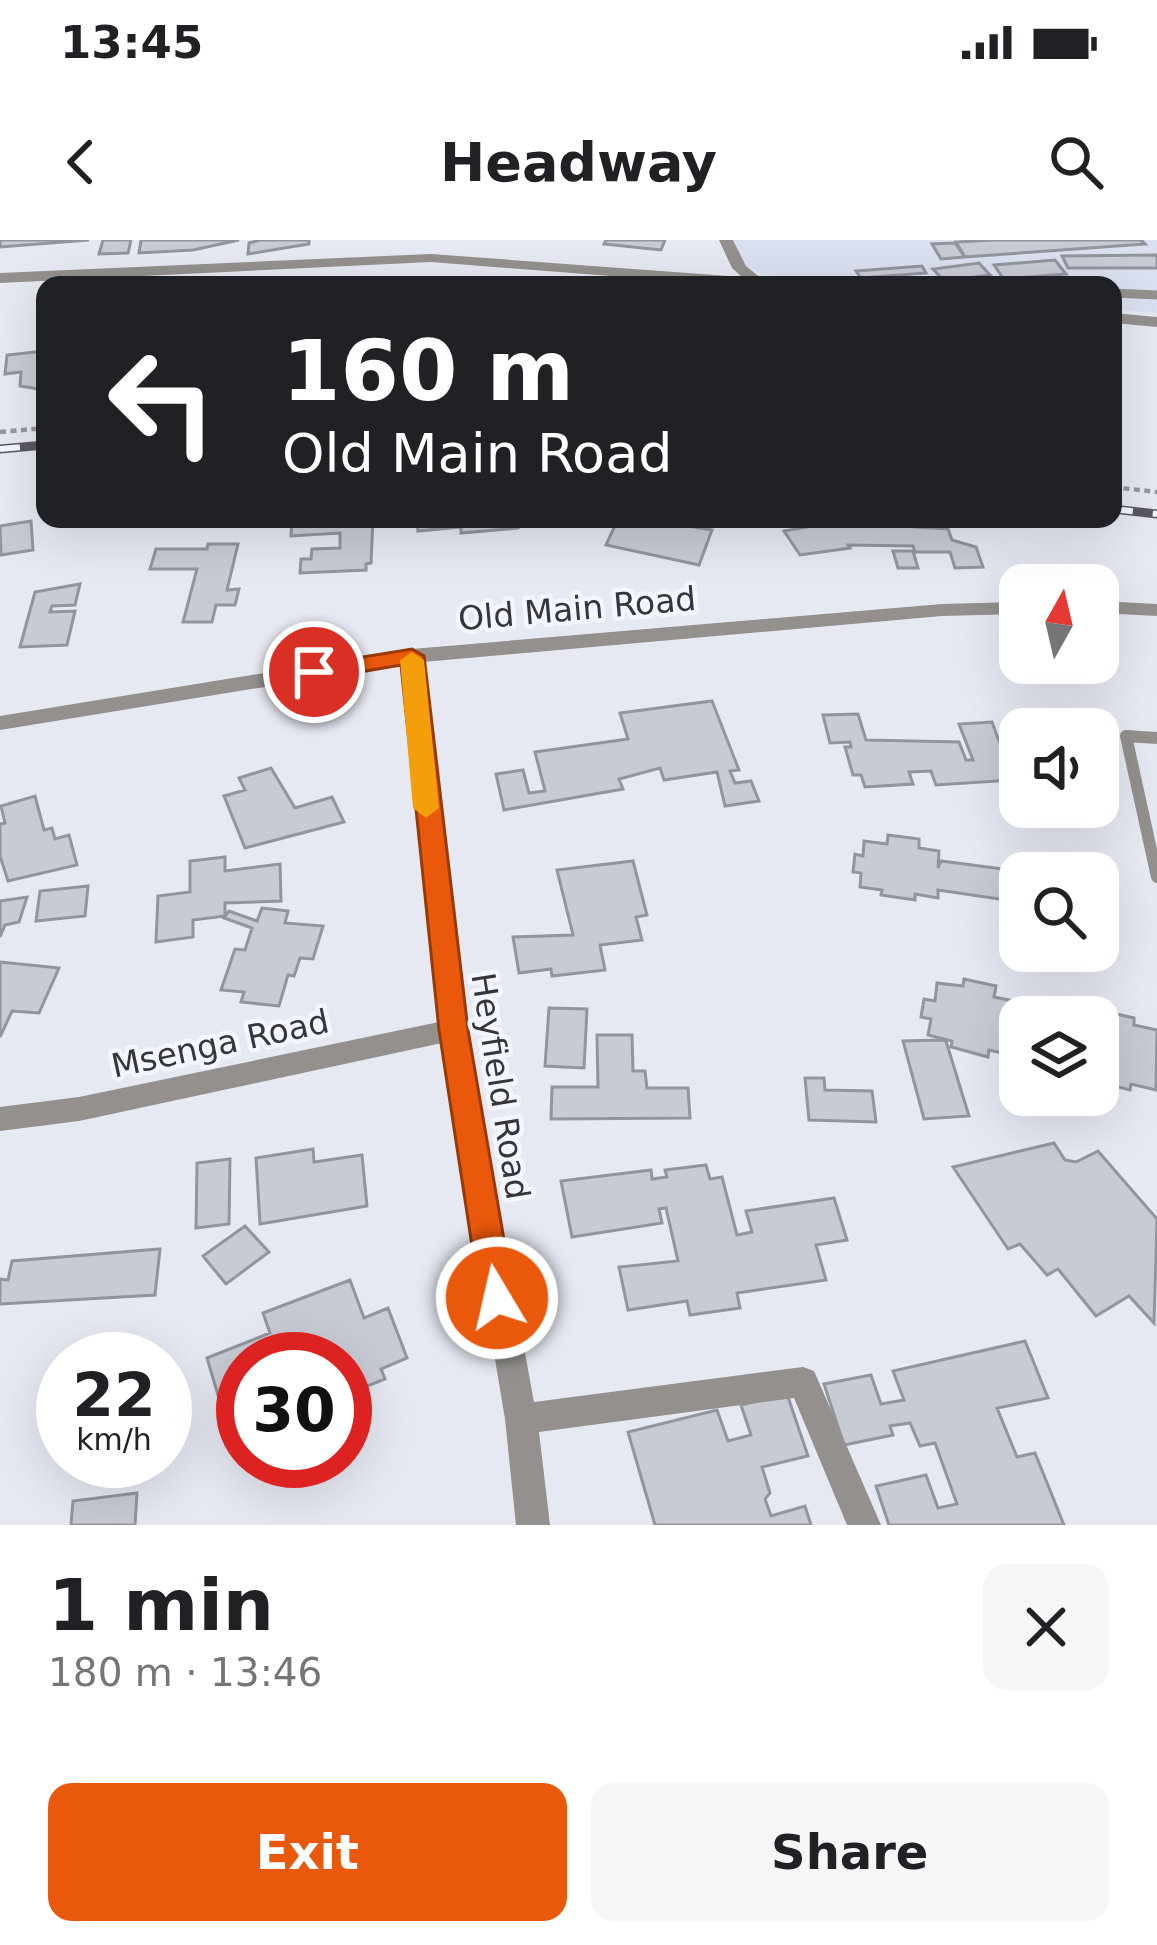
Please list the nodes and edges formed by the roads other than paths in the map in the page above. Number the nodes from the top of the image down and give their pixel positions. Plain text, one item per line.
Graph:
1 (726, 240) edge
2 (36, 276) edge
3 (43, 276) edge
4 (675, 276) edge
5 (750, 276) edge
6 (0, 278) edge
7 (1122, 293) edge
8 (1157, 295) edge
9 (1122, 319) edge
10 (1157, 322) edge
11 (1119, 608) edge
12 (999, 609) edge
13 (1157, 610) edge
14 (412, 656) junction
15 (0, 723) edge
16 (1157, 738) edge
17 (1157, 877) edge
18 (454, 1030) junction
19 (0, 1119) edge
20 (521, 1419) junction
21 (533, 1525) edge
22 (864, 1525) edge

1 - 5 street
2 - 6 street
3 - 4 street
7 - 8 lane
9 - 10 street
11 - 13 street
12 - 14 street, Old Main Road
14 - 15 street, Old Main Road
14 - 18 street, Heyfield Road
16 - 17 lane
18 - 19 street, Msenga Road
18 - 20 street, Heyfield Road
20 - 21 street, Heyfield Road
20 - 22 street

